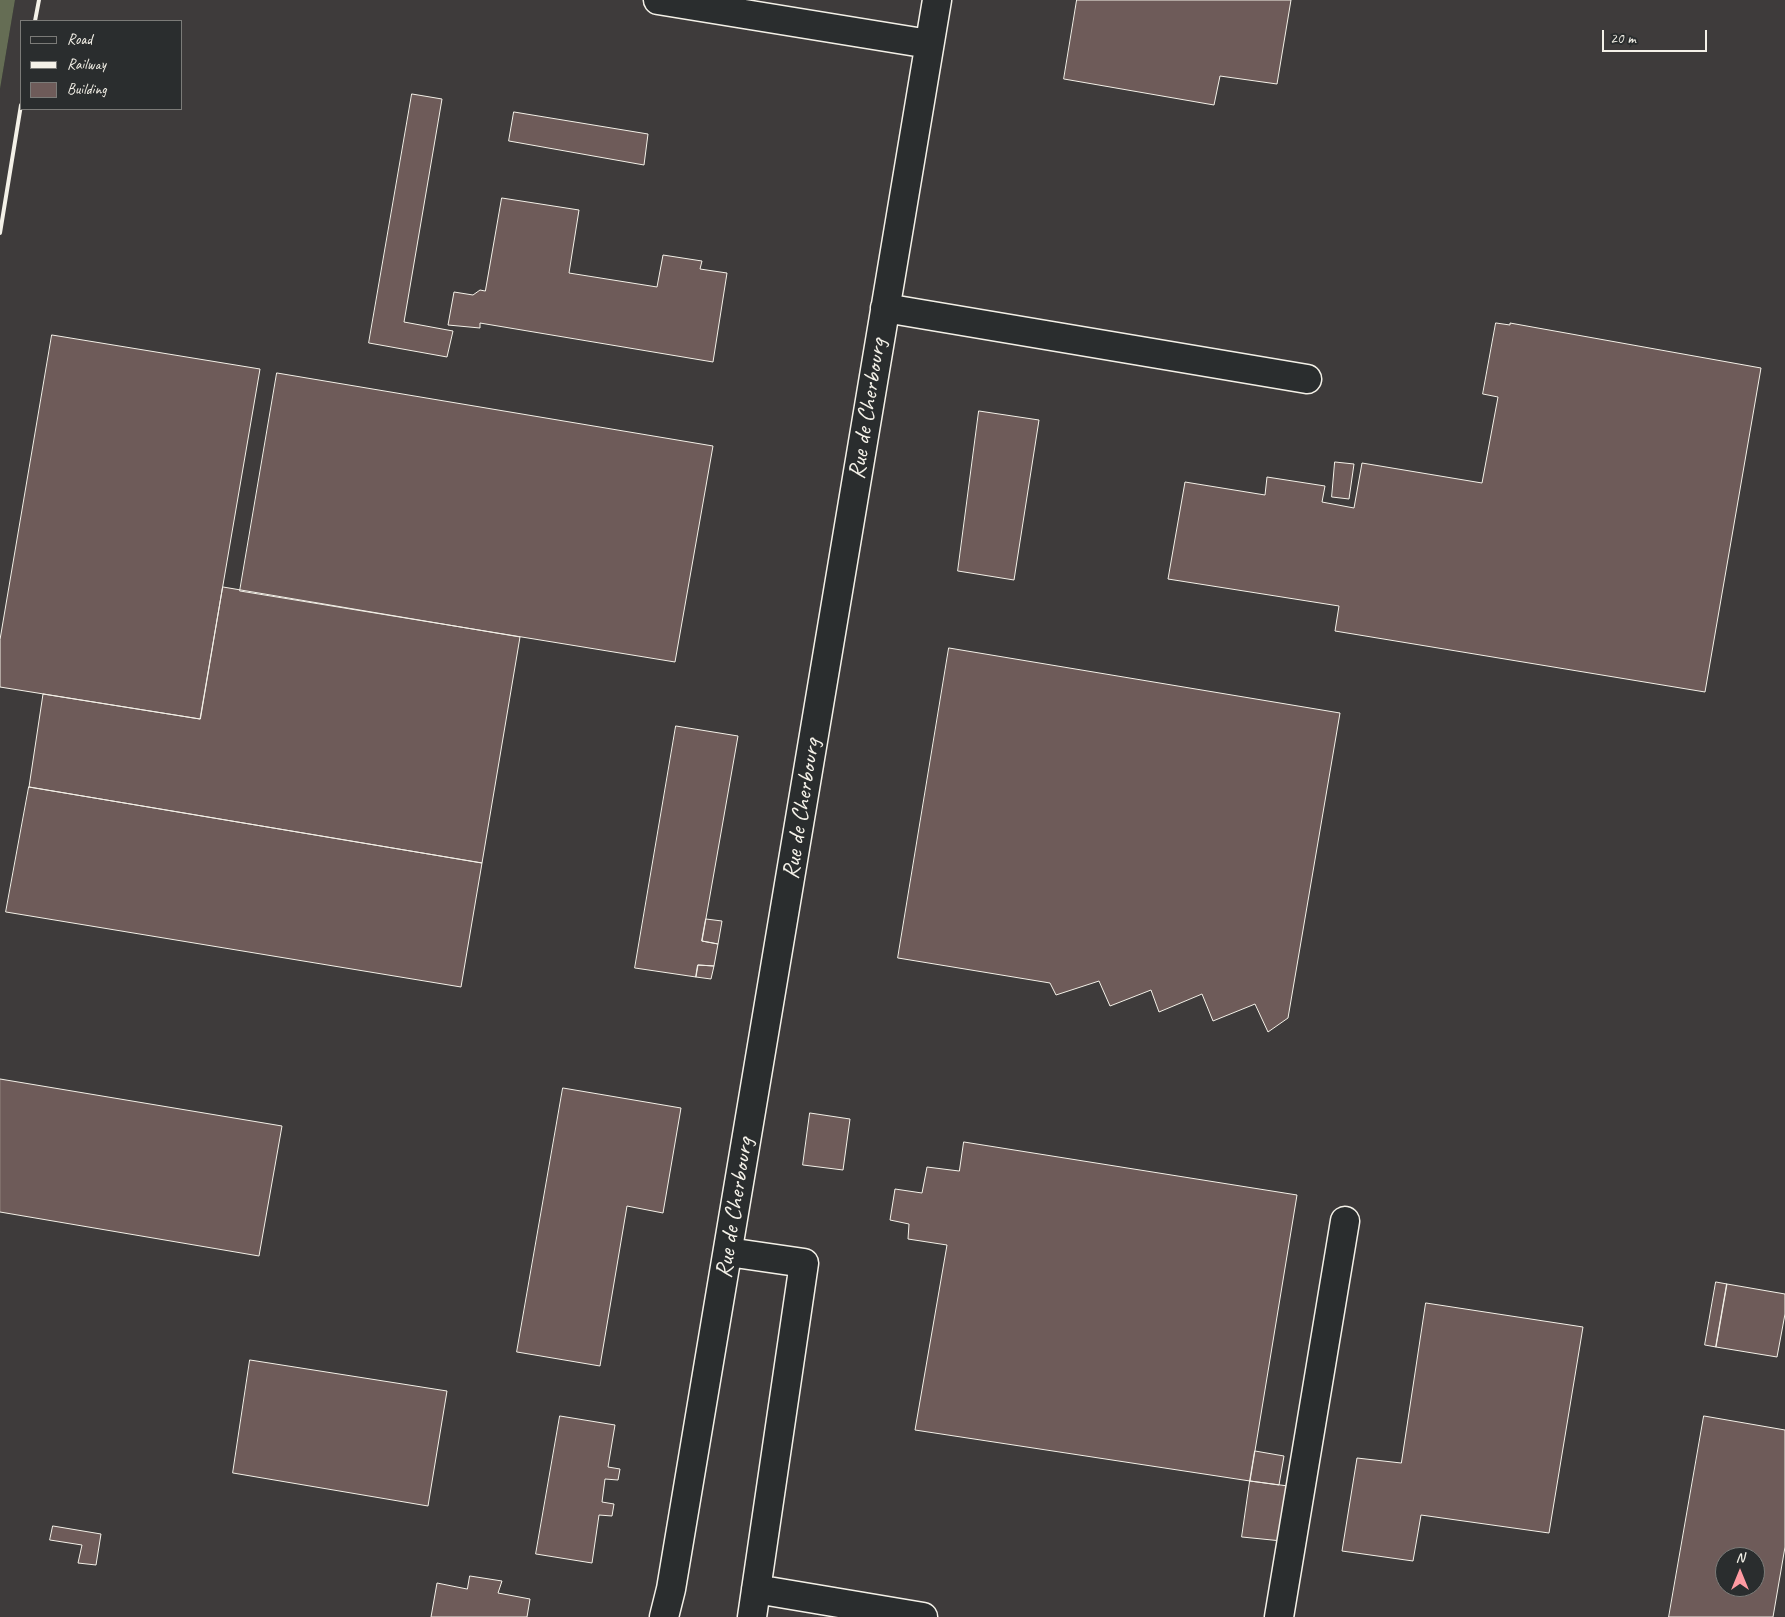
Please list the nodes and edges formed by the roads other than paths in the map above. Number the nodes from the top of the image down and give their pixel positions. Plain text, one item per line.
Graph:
1 (658, 0) edge
2 (937, 0) edge
3 (929, 44) junction
4 (885, 308) junction
5 (1307, 379) dead end
6 (1346, 1221) dead end
7 (728, 1252) junction
8 (756, 1589) junction
9 (664, 1617) edge
10 (752, 1617) edge
11 (923, 1617) edge
12 (1279, 1617) edge

1 - 3 street
2 - 3 street, Rue de Cherbourg
3 - 4 street, Rue de Cherbourg
4 - 5 street
4 - 7 street, Rue de Cherbourg
6 - 12 street
7 - 8 street
7 - 9 street, Rue de Cherbourg
8 - 10 street
8 - 11 street

